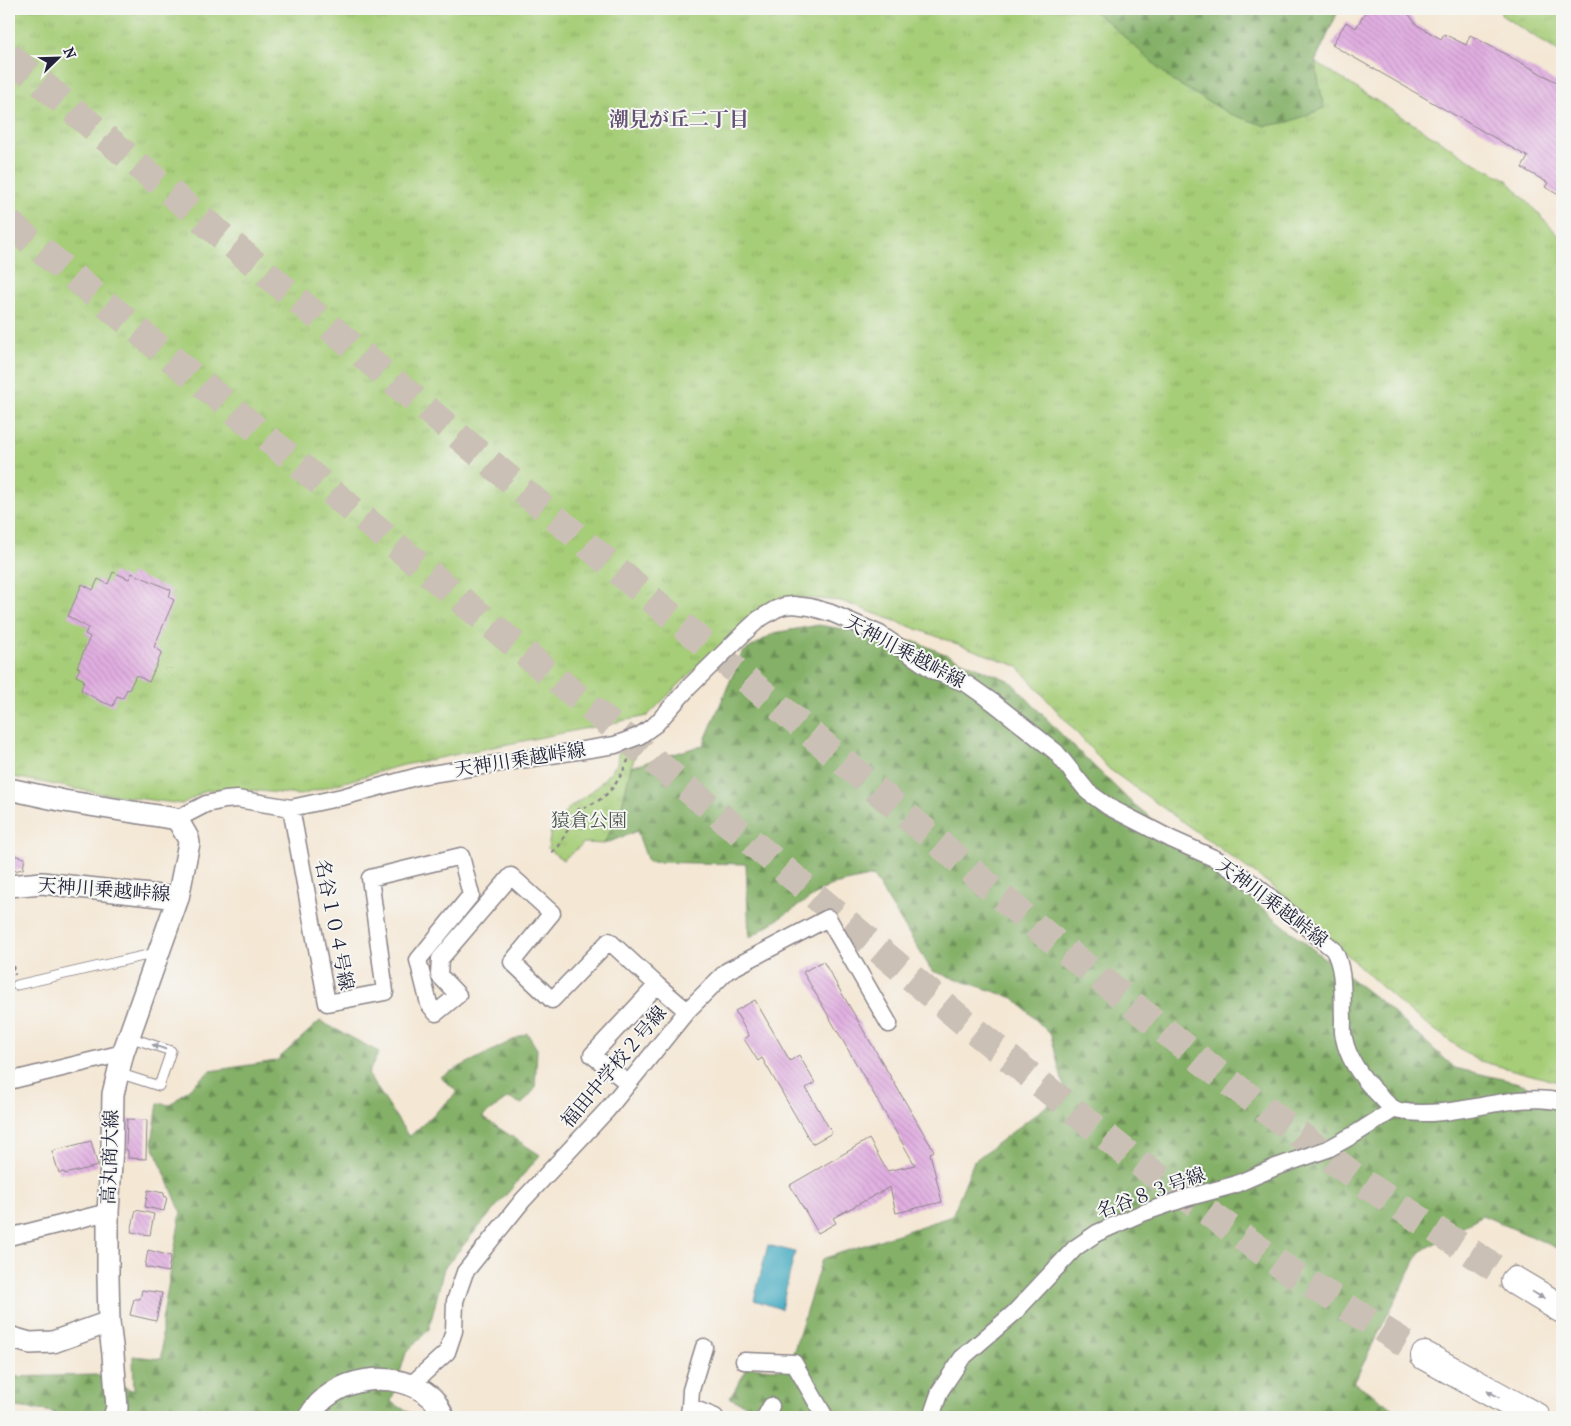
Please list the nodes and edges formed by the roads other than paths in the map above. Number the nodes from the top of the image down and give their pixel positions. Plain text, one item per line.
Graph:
1 (9, 789) edge
2 (291, 808) junction
3 (177, 819) junction
4 (9, 886) edge
5 (178, 898) junction
6 (159, 953) junction
7 (657, 985) junction
8 (17, 986) road end
9 (687, 1012) junction
10 (889, 1024) dead end
11 (124, 1054) junction
12 (9, 1081) edge
13 (628, 1083) junction
14 (1562, 1102) edge
15 (1393, 1110) junction
16 (108, 1212) junction
17 (9, 1237) edge
18 (1515, 1282) tunnel mouth
19 (1562, 1309) edge
20 (109, 1322) junction
21 (9, 1337) edge
22 (704, 1347) dead end
23 (1425, 1356) tunnel mouth
24 (744, 1361) dead end
25 (412, 1384) junction
26 (689, 1412) edge
27 (114, 1417) edge
28 (309, 1417) edge
29 (444, 1417) edge
30 (715, 1417) edge
31 (825, 1417) edge
32 (931, 1417) edge
33 (1536, 1417) edge

1 - 3 street
2 - 3 street, 天神川乗越峠線
2 - 7 street, 名谷１０４号線
2 - 15 street, 天神川乗越峠線
3 - 5 street, 天神川乗越峠線
4 - 5 street, 天神川乗越峠線
5 - 6 street, 高丸商大線
6 - 8 lane
6 - 11 street, 高丸商大線
7 - 9 street
7 - 13 street
9 - 10 street, 福田中学校２号線
9 - 13 street, 福田中学校２号線
11 -> 11 lane
11 - 12 street
11 - 16 street, 高丸商大線
13 - 25 street, 福田中学校２号線
14 - 15 street
15 - 32 street, 名谷８３号線
16 - 17 street
16 - 20 street, 高丸商大線
18 -> 19 highway
20 - 21 street
20 - 27 street, 高丸商大線
22 - 26 street
33 -> 23 highway
24 - 31 street
25 - 28 street
25 - 29 street
26 - 30 street

